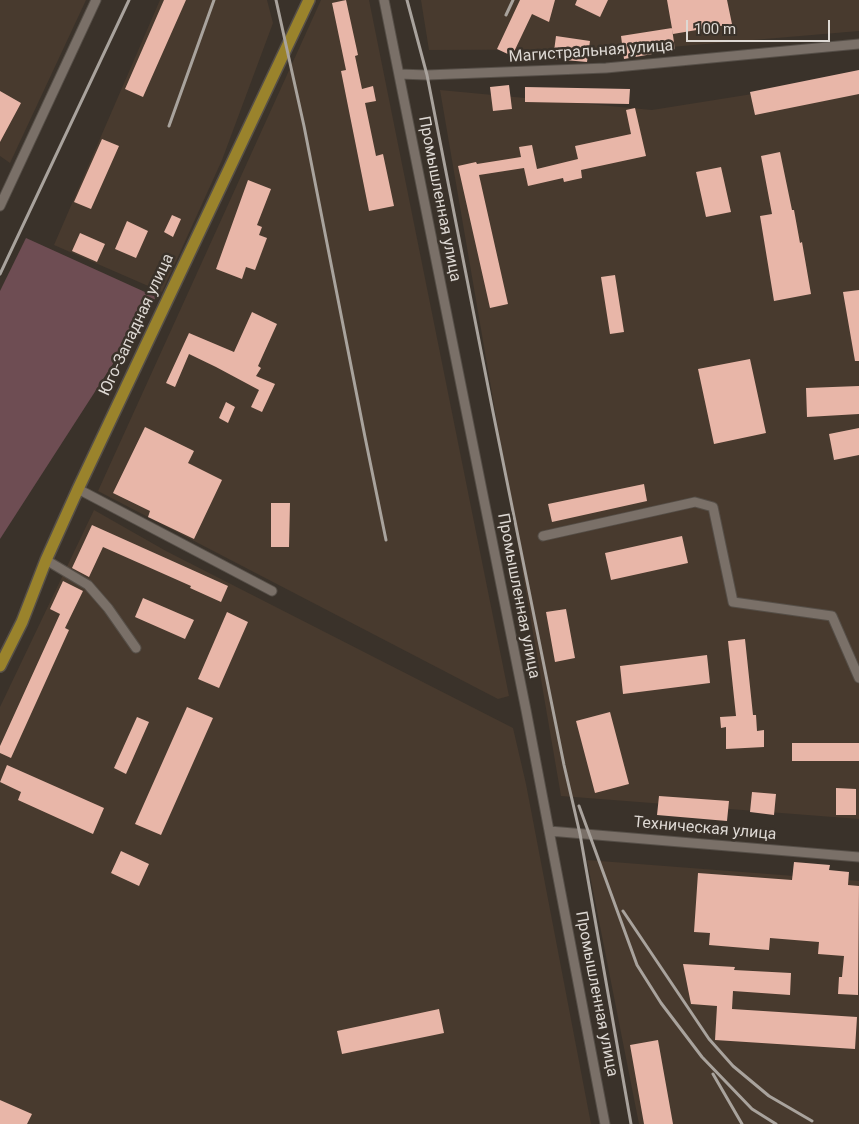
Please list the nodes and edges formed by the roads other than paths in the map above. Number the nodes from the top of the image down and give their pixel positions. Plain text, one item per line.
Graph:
1 (96, 0) edge
2 (309, 0) edge
3 (384, 0) edge
4 (859, 44) edge
5 (400, 74) junction
6 (0, 206) edge
7 (78, 489) junction
8 (543, 536) dead end
9 (46, 560) junction
10 (272, 591) dead end
11 (136, 648) dead end
12 (0, 666) edge
13 (859, 678) edge
14 (549, 831) junction
15 (859, 857) edge
16 (605, 1124) edge

1 - 6 street
2 - 7 main road, Юго-Западная улица
3 - 5 street
4 - 5 street, Магистральная улица
5 - 14 street, Промышленная улица
7 - 9 main road, Юго-Западная улица
7 - 10 street
8 - 13 street
9 - 11 street
9 - 12 main road, Юго-Западная улица
14 - 15 street, Техническая улица
14 - 16 street, Промышленная улица

